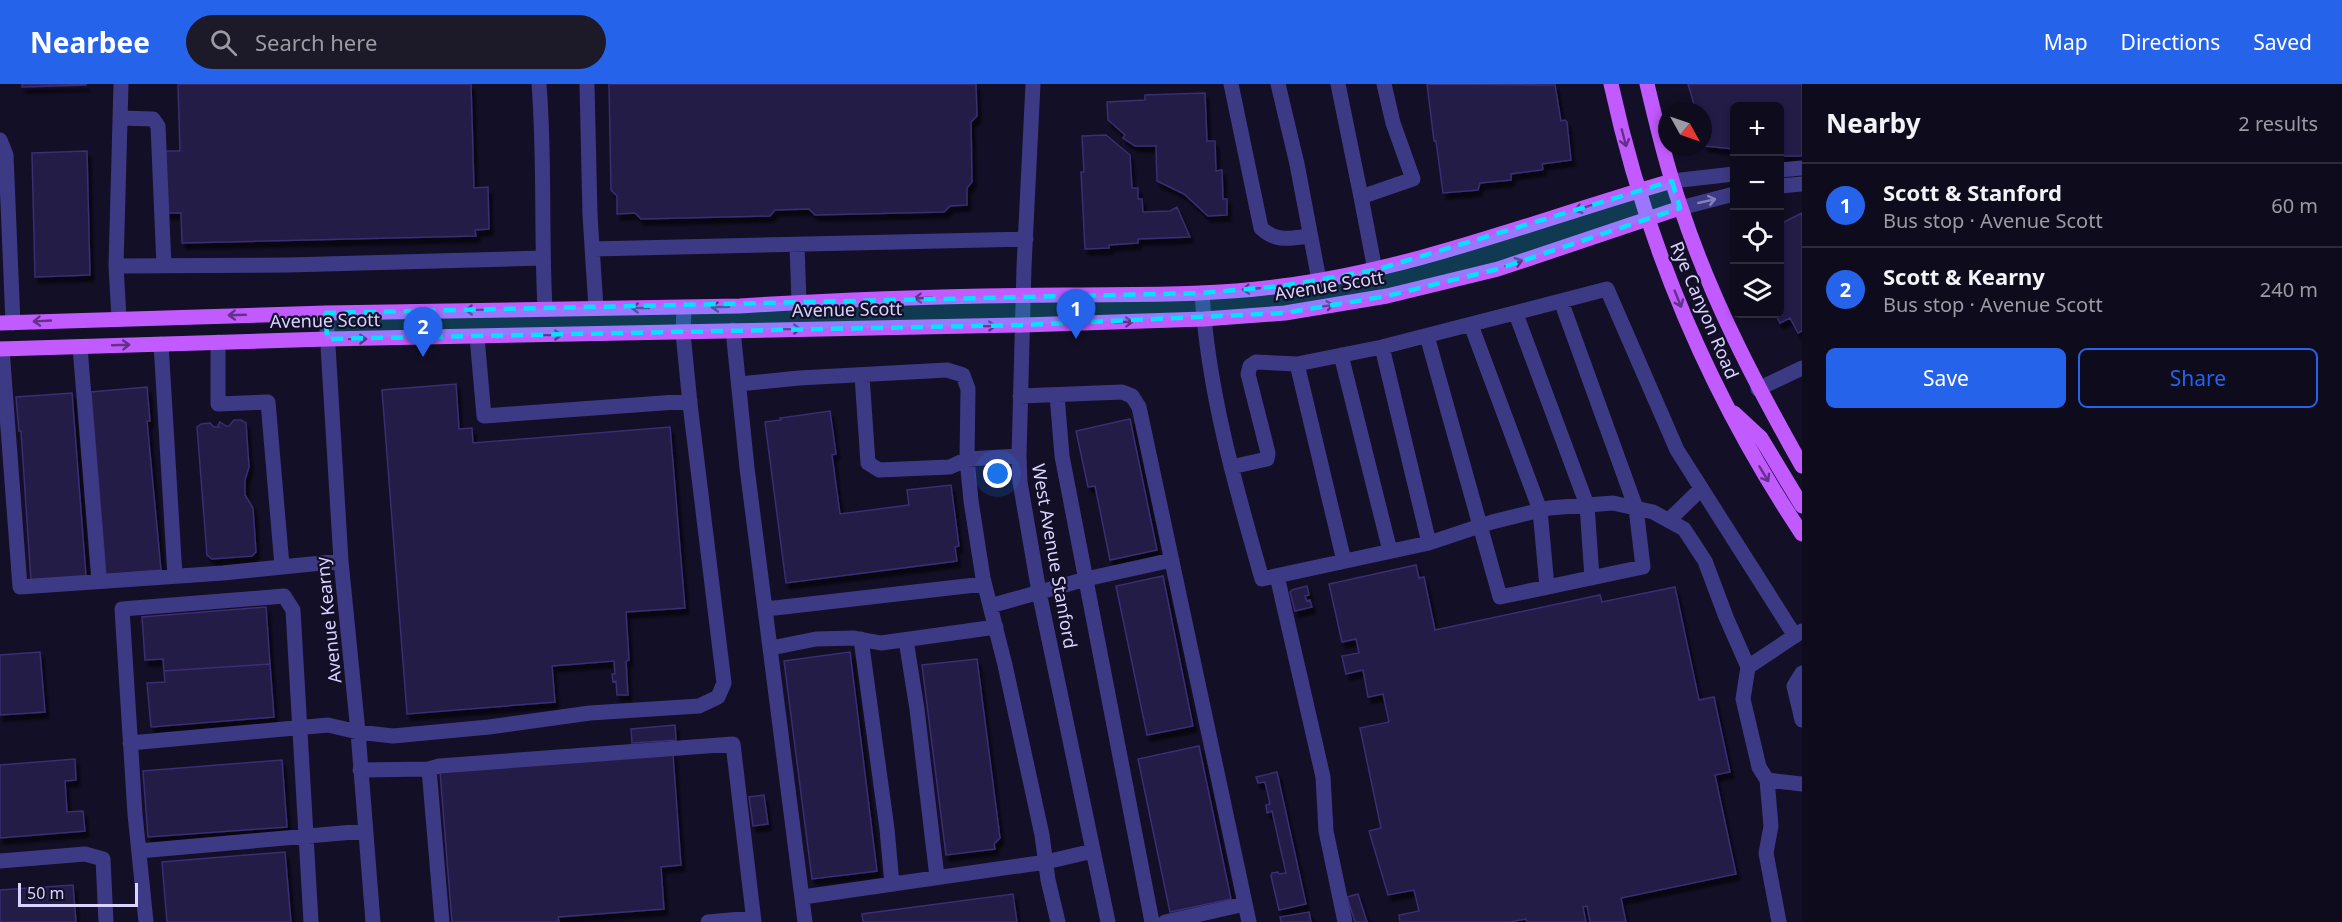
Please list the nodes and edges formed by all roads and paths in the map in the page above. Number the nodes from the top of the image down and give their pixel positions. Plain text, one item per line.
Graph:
1 (121, 84) edge
2 (539, 84) edge
3 (587, 84) edge
4 (1033, 84) edge
5 (1231, 84) edge
6 (1278, 84) edge
7 (1338, 84) edge
8 (1384, 84) edge
9 (1611, 84) edge
10 (1647, 84) edge
11 (120, 118) junction
12 (0, 140) edge
13 (1802, 168) edge
14 (1784, 170) edge
15 (1730, 174) edge
16 (1672, 181) junction
17 (1802, 184) edge
18 (1784, 186) edge
19 (4, 187) edge
20 (1639, 191) junction
21 (1730, 195) edge
22 (1361, 196) junction
23 (1680, 208) junction
24 (1647, 220) junction
25 (1310, 236) junction
26 (1026, 239) junction
27 (797, 245) junction
28 (592, 249) junction
29 (542, 258) junction
30 (116, 266) junction
31 (164, 266) junction
32 (1375, 270) junction
33 (1319, 280) junction
34 (1202, 293) junction
35 (1024, 295) junction
36 (1561, 301) junction
37 (799, 302) junction
38 (596, 308) junction
39 (684, 308) junction
40 (545, 309) junction
41 (326, 313) junction
42 (1516, 314) junction
43 (119, 318) junction
44 (1204, 319) junction
45 (7, 323) edge
46 (1023, 325) junction
47 (1471, 326) junction
48 (733, 330) junction
49 (684, 333) junction
50 (1426, 336) junction
51 (477, 337) junction
52 (327, 339) junction
53 (218, 342) junction
54 (161, 344) junction
55 (80, 347) junction
56 (1382, 347) junction
57 (1, 349) edge
58 (1341, 355) junction
59 (1297, 364) junction
60 (1802, 368) edge
61 (862, 375) junction
62 (739, 384) junction
63 (1758, 389) junction
64 (1057, 395) junction
65 (1020, 396) junction
66 (690, 401) junction
67 (1723, 403) junction
68 (1019, 456) junction
69 (967, 459) junction
70 (1802, 466) edge
71 (1231, 467) junction
72 (1701, 489) junction
73 (1587, 505) junction
74 (1802, 506) edge
75 (1635, 508) junction
76 (1540, 510) junction
77 (1669, 520) junction
78 (1479, 526) junction
79 (1802, 534) edge
80 (1429, 543) junction
81 (1390, 551) junction
82 (1172, 560) junction
83 (341, 561) junction
84 (1344, 561) junction
85 (282, 566) junction
86 (175, 576) junction
87 (1278, 576) junction
88 (1592, 578) junction
89 (1086, 579) junction
90 (99, 581) junction
91 (984, 584) junction
92 (1546, 587) junction
93 (1039, 592) junction
94 (990, 606) junction
95 (766, 609) junction
96 (996, 627) junction
97 (1798, 634) edge
98 (861, 639) junction
99 (906, 640) junction
100 (771, 648) junction
101 (1748, 667) junction
102 (1802, 673) edge
103 (1802, 720) edge
104 (299, 727) junction
105 (358, 732) junction
106 (130, 743) junction
107 (429, 769) junction
108 (360, 770) junction
109 (1767, 780) junction
110 (1802, 784) edge
111 (365, 831) junction
112 (306, 837) junction
113 (139, 851) junction
114 (1093, 851) junction
115 (0, 861) edge
116 (1046, 862) junction
117 (938, 878) junction
118 (892, 884) junction
119 (802, 897) junction
120 (1245, 904) junction
121 (754, 920) edge
122 (106, 922) edge
123 (146, 922) edge
124 (310, 922) edge
125 (373, 922) edge
126 (442, 922) edge
127 (708, 922) edge
128 (805, 922) edge
129 (1058, 922) edge
130 (1108, 922) edge
131 (1152, 922) edge
132 (1165, 922) edge
133 (1249, 922) edge
134 (1345, 922) edge
135 (1779, 922) edge

1 - 11 street
2 - 29 street
3 - 28 street
4 - 26 street, West Avenue Stanford
5 - 25 street
6 - 25 street
7 - 22 street
8 - 22 street
9 -> 20 main road, Rye Canyon Road
10 - 16 main road, Rye Canyon Road
11 - 30 street
11 - 31 street
12 - 19 street
13 - 14 street
15 - 16 street
16 - 20 main road, Avenue Scott
16 - 23 main road, Rye Canyon Road
17 - 18 street
19 - 45 street
20 - 24 main road, Rye Canyon Road
20 -> 32 main road, Avenue Scott
23 -> 21 street
22 - 32 street
23 - 24 main road, Avenue Scott
23 - 63 main road, Rye Canyon Road
44 -> 24 main road, Avenue Scott
24 -> 67 main road, Rye Canyon Road
25 - 33 street
26 - 27 street
26 - 35 street, West Avenue Stanford
27 - 28 street
27 - 37 street
28 - 38 street
29 - 31 street
29 - 40 street
30 - 31 street
30 - 43 street
32 - 33 main road, Avenue Scott
33 -> 34 main road, Avenue Scott
34 - 35 main road, Avenue Scott
34 - 44 street
35 -> 37 main road, Avenue Scott
35 - 46 street, West Avenue Stanford
36 - 42 street
36 - 72 street
36 - 75 street
37 -> 39 main road, Avenue Scott
39 -> 38 main road, Avenue Scott
38 - 40 main road, Avenue Scott
39 - 49 street
40 -> 41 main road, Avenue Scott
41 -> 43 main road, Avenue Scott
41 - 52 street, Avenue Kearny
42 - 47 street
42 - 73 street
43 -> 45 main road, Avenue Scott
46 -> 44 main road, Avenue Scott
44 - 71 street
48 -> 46 main road, Avenue Scott
46 - 65 street, West Avenue Stanford
47 - 50 street
47 - 76 street
48 - 49 main road, Avenue Scott
48 - 62 street
51 -> 49 main road, Avenue Scott
49 - 66 street
50 - 56 street
50 - 78 street
52 -> 51 main road, Avenue Scott
51 - 66 street
52 - 53 main road, Avenue Scott
52 - 83 street, Avenue Kearny
53 - 54 main road, Avenue Scott
53 - 85 street
55 -> 54 main road, Avenue Scott
54 - 86 street
55 - 57 main road, Avenue Scott
55 - 90 street
56 - 58 street
56 - 80 street
57 - 90 street
58 - 59 street
58 - 81 street
59 - 71 street
59 - 84 street
60 - 63 street
61 - 62 street
61 - 69 street
61 - 69 street
62 - 95 street
63 - 70 main road, Rye Canyon Road
64 - 65 street
64 - 82 street
64 - 89 street
65 - 68 street, West Avenue Stanford
66 - 105 street
67 - 74 main road
67 -> 79 main road, Rye Canyon Road
68 - 69 street
68 - 93 street, West Avenue Stanford
69 - 91 street
71 - 87 street
72 - 77 street
72 - 97 street
73 - 75 street
73 - 76 street
73 - 88 street
75 - 77 street
75 - 88 street
76 - 78 street
76 - 92 street
77 - 101 street
78 - 80 street
78 - 92 street
80 - 81 street
81 - 84 street
82 - 89 street
82 - 120 street
83 - 85 street
83 - 105 street, Avenue Kearny
84 - 87 street
85 - 86 street
86 - 90 street
87 - 134 street
88 - 92 street
89 - 93 street
89 - 131 street
91 - 94 street
91 - 95 street
93 - 94 street
93 - 114 street, West Avenue Stanford
94 - 96 street
95 - 100 street
96 - 99 street
96 - 116 street
97 - 101 street
98 - 99 street
98 - 100 street
98 - 118 street
99 - 117 street
100 - 119 street
101 - 109 street
102 - 103 street
104 - 105 street
104 - 106 street
104 - 106 street
104 - 112 street
105 - 108 street, Avenue Kearny
106 - 113 street
107 - 108 street
107 - 121 street
107 - 126 street
108 - 111 street, Avenue Kearny
109 - 110 street
109 - 135 street
111 - 112 street
111 - 125 street, Avenue Kearny
112 - 113 street
112 - 124 street
113 - 123 street
114 - 116 street
114 - 130 street, West Avenue Stanford
115 - 122 street
116 - 117 street
116 - 129 street
117 - 118 street
118 - 119 street
119 - 128 street
120 - 132 street
120 - 133 street
121 - 127 street

